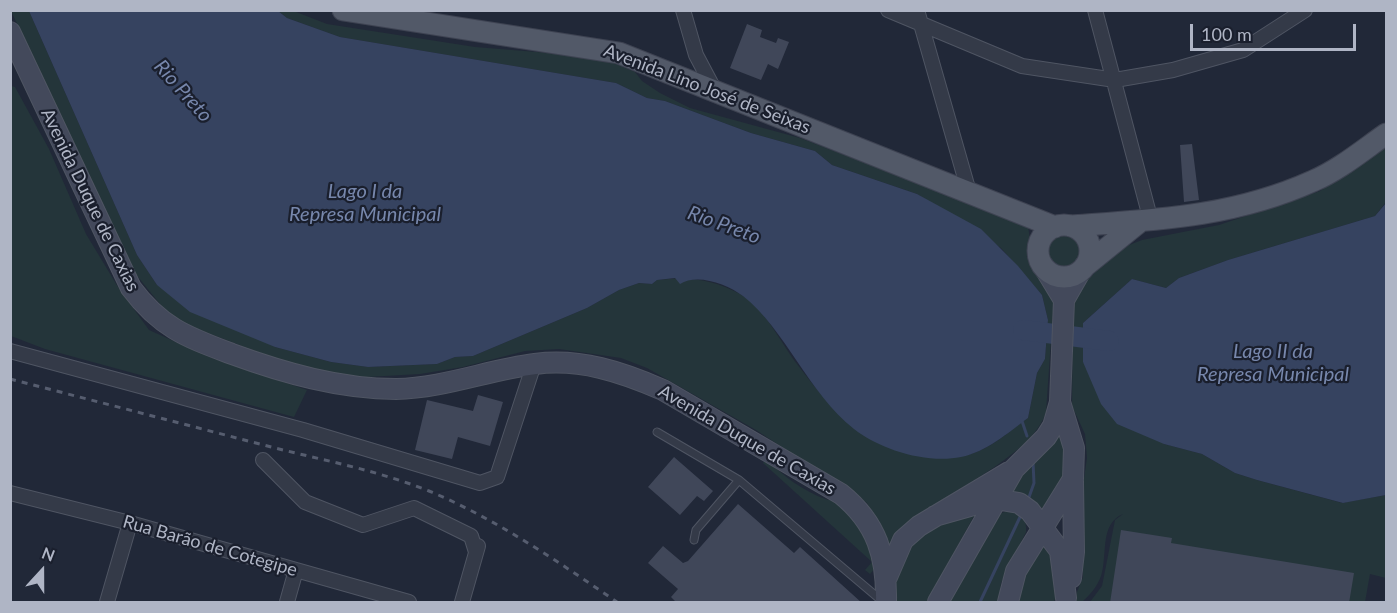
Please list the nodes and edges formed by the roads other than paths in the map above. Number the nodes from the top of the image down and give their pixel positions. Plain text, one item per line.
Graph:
1 (343, 10) edge
2 (683, 10) edge
3 (888, 10) edge
4 (1095, 10) edge
5 (1305, 10) edge
6 (919, 17) edge
7 (441, 19) edge
8 (10, 32) edge
9 (696, 55) junction
10 (10, 71) edge
11 (684, 78) junction
12 (31, 80) junction
13 (1115, 80) junction
14 (714, 89) junction
15 (1386, 134) edge
16 (969, 192) junction
17 (1144, 222) junction
18 (1063, 226) junction
19 (1044, 267) junction
20 (1082, 269) junction
21 (1063, 303) junction
22 (10, 351) edge
23 (534, 364) junction
24 (1060, 402) junction
25 (657, 432) dead end
26 (263, 460) dead end
27 (1014, 470) junction
28 (1073, 479) junction
29 (739, 480) junction
30 (10, 493) edge
31 (995, 499) junction
32 (935, 516) junction
33 (130, 523) junction
34 (1043, 527) junction
35 (694, 540) dead end
36 (296, 570) junction
37 (886, 579) junction
38 (860, 583) junction
39 (1066, 600) edge
40 (107, 603) edge
41 (287, 603) edge
42 (409, 603) edge
43 (462, 603) edge
44 (885, 603) edge
45 (938, 603) edge
46 (1008, 603) edge

1 - 7 main road, Avenida Lino José de Seixas
2 - 9 street
3 - 6 street
4 - 13 street
5 - 13 street
6 - 13 street
6 - 16 street
7 - 11 main road, Avenida Lino José de Seixas
8 - 12 main road, Avenida Duque de Caxias
9 - 11 street
9 - 14 street
10 - 12 main road
11 - 14 main road, Avenida Lino José de Seixas
12 - 23 main road, Avenida Duque de Caxias
13 - 17 street
14 - 16 main road, Avenida Lino José de Seixas
15 - 17 main road, Avenida Lino José de Seixas
16 - 18 main road, Avenida Lino José de Seixas
17 - 18 main road, Avenida Lino José de Seixas
17 - 20 main road
18 - 19 main road
18 - 20 main road
19 - 20 main road
19 - 21 main road
20 - 21 main road
21 - 24 main road
22 - 23 street
23 - 37 main road, Avenida Duque de Caxias
24 - 27 main road
24 - 28 main road
25 - 29 lane
26 - 43 street
27 - 31 main road
27 - 32 main road
28 - 34 main road
28 - 39 main road
29 - 35 lane
29 - 38 lane
30 - 33 street, Rua Barão de Cotegipe
31 - 32 main road
31 - 34 main road
31 - 45 main road
32 - 37 main road
33 - 36 street, Rua Barão de Cotegipe
33 - 40 street
34 - 39 main road
34 - 46 main road
36 - 41 street
36 - 42 street, Rua Barão de Cotegipe
37 - 38 lane
37 - 44 main road, Avenida Duque de Caxias
38 - 44 lane

